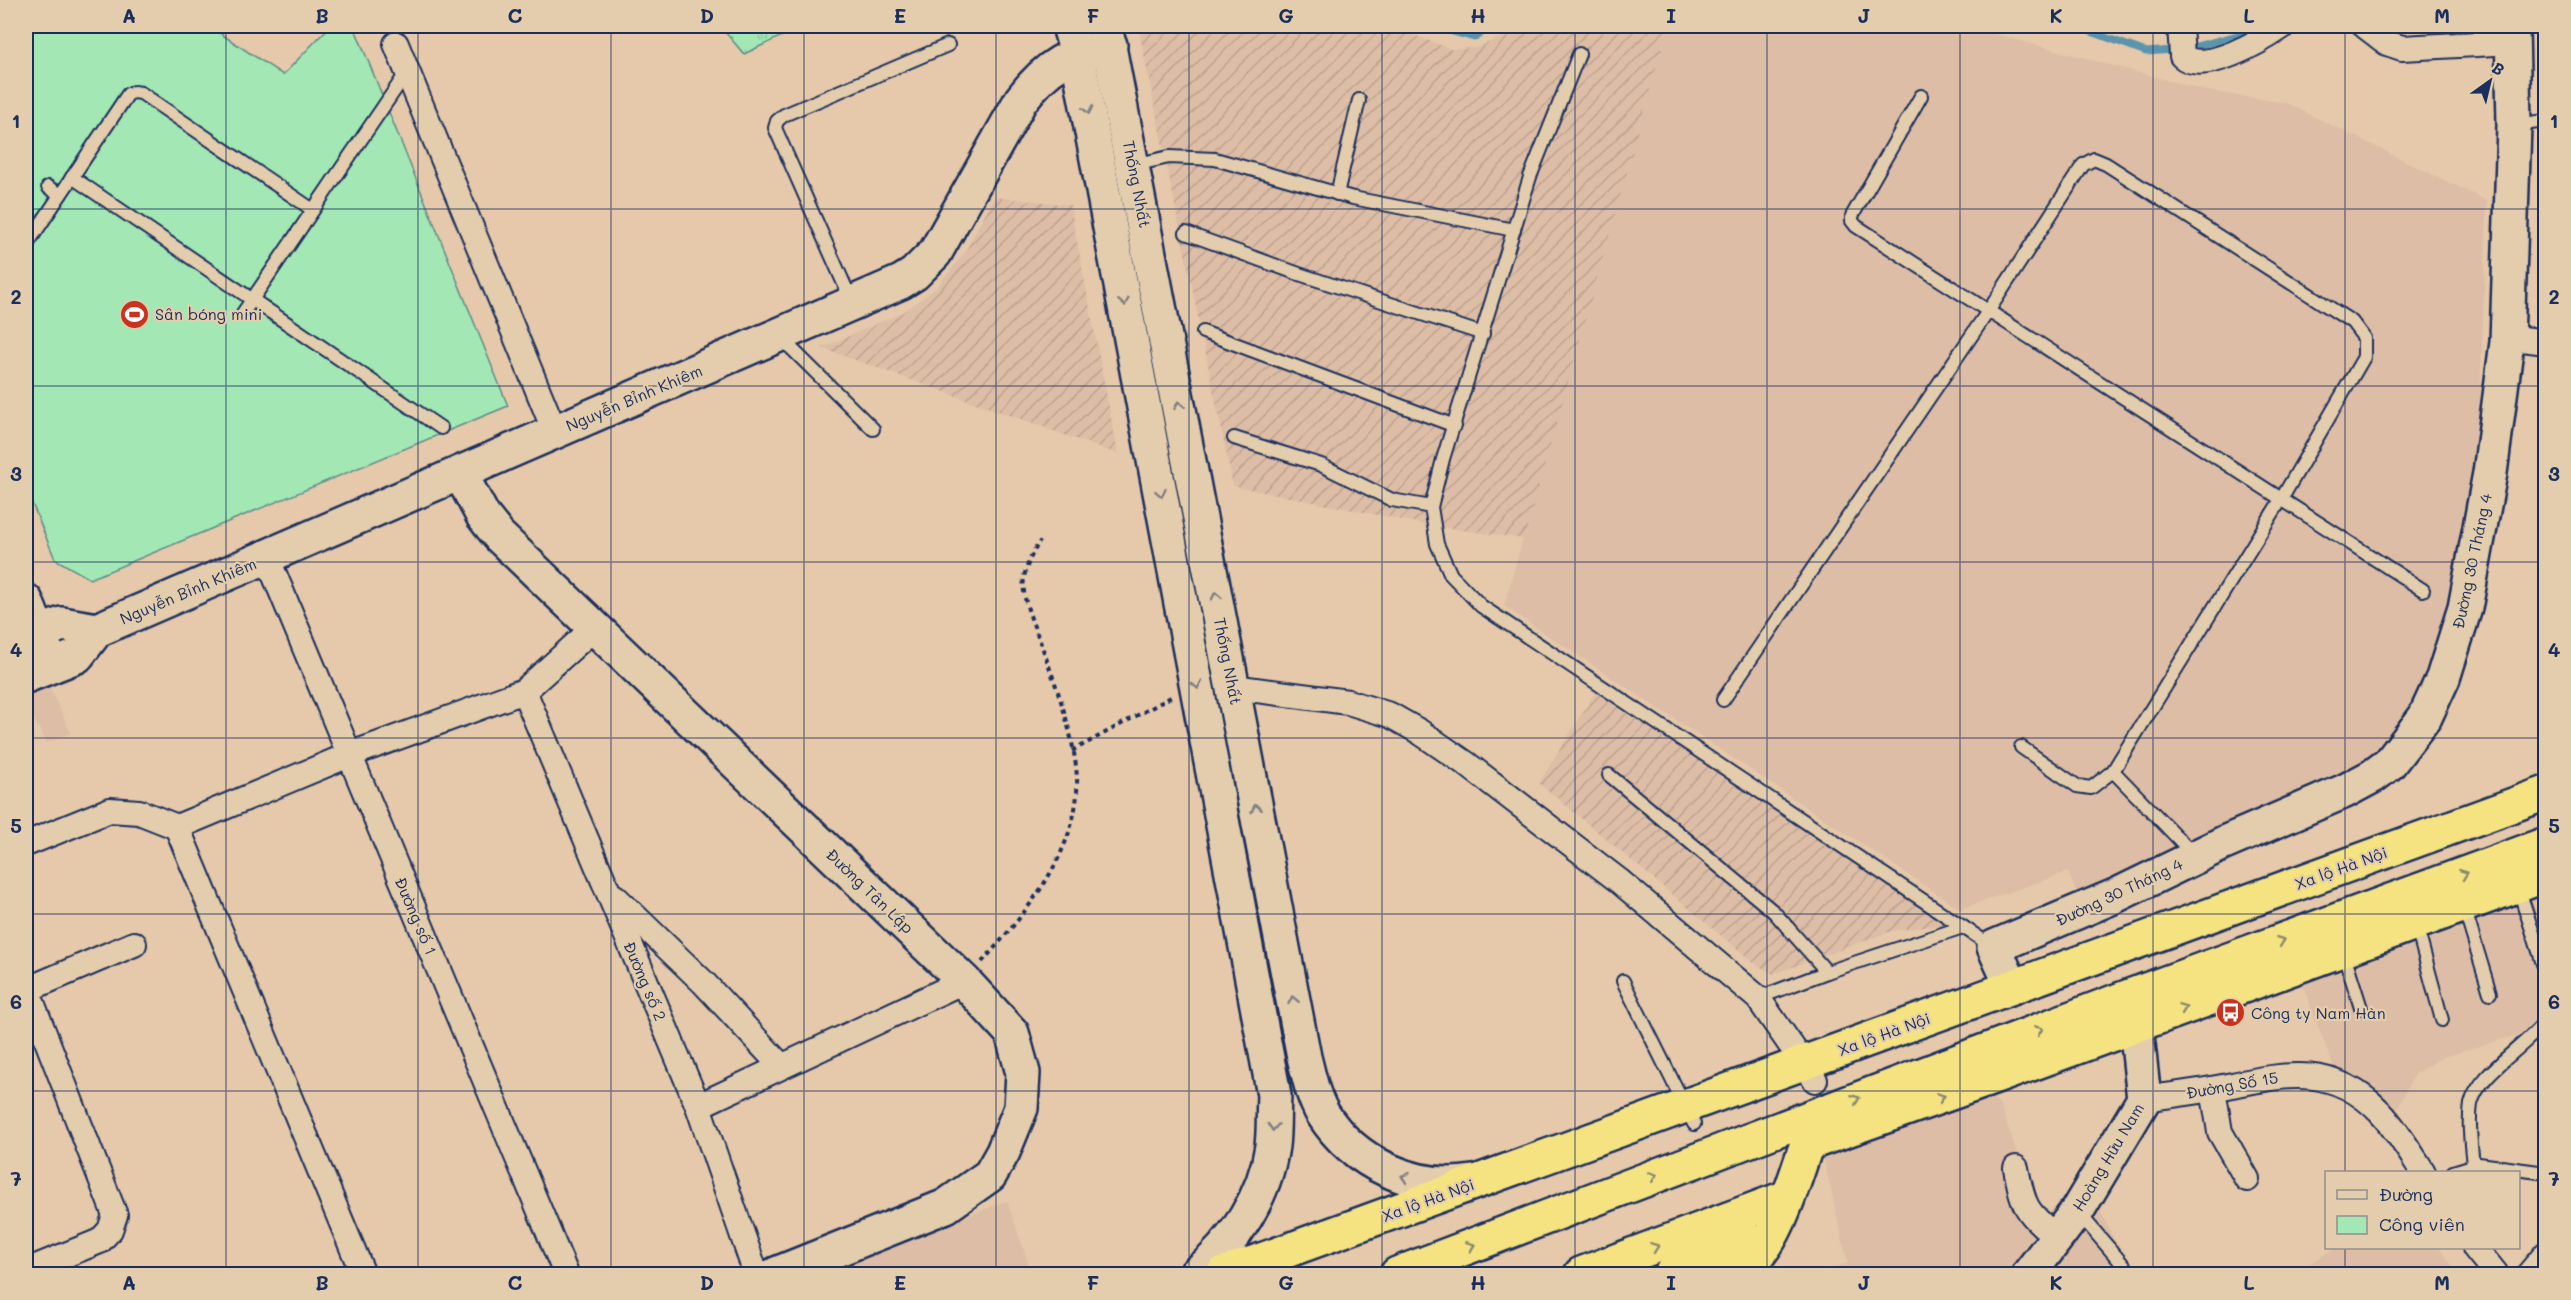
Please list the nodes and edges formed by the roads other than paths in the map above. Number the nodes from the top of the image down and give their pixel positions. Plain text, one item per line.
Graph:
1 (2283, 26) edge
2 (2365, 26) edge
3 (2513, 33) edge
4 (1107, 35) edge
5 (1073, 39) edge
6 (2181, 41) edge
7 (396, 44) dead end
8 (948, 45) dead end
9 (1579, 54) dead end
10 (407, 72) junction
11 (1921, 96) dead end
12 (1359, 100) dead end
13 (2530, 123) edge
14 (1133, 165) junction
15 (72, 177) junction
16 (48, 187) dead end
17 (1337, 194) junction
18 (60, 195) junction
19 (313, 210) junction
20 (1514, 230) junction
21 (1186, 233) dead end
22 (26, 246) edge
23 (252, 300) junction
24 (852, 303) junction
25 (1989, 310) junction
26 (243, 313) dead end
27 (1203, 332) dead end
28 (1484, 334) junction
29 (778, 335) junction
30 (2507, 337) junction
31 (2546, 342) edge
32 (1455, 426) junction
33 (441, 428) dead end
34 (873, 429) dead end
35 (555, 432) junction
36 (1234, 438) dead end
37 (460, 473) junction
38 (2282, 498) junction
39 (1431, 507) junction
40 (267, 557) junction
41 (2423, 590) dead end
42 (26, 601) edge
43 (594, 628) junction
44 (97, 630) junction
45 (32, 636) edge
46 (39, 671) edge
47 (1233, 687) junction
48 (524, 691) junction
49 (1723, 700) dead end
50 (2021, 747) dead end
51 (349, 755) junction
52 (2113, 771) junction
53 (1609, 774) dead end
54 (2546, 793) edge
55 (2546, 813) edge
56 (177, 827) junction
57 (26, 844) edge
58 (2546, 844) edge
59 (2196, 856) junction
60 (2532, 880) edge
61 (607, 889) junction
62 (2464, 905) junction
63 (2415, 923) junction
64 (1963, 927) junction
65 (134, 944) dead end
66 (1994, 947) junction
67 (2343, 950) junction
68 (2255, 966) junction
69 (1827, 972) junction
70 (2546, 973) edge
71 (964, 981) junction
72 (1623, 981) dead end
73 (26, 989) edge
74 (2490, 993) dead end
75 (2016, 996) junction
76 (1758, 998) junction
77 (2361, 1008) dead end
78 (2131, 1011) junction
79 (2442, 1020) dead end
80 (2546, 1020) edge
81 (1304, 1058) junction
82 (781, 1066) junction
83 (1271, 1069) junction
84 (1810, 1071) junction
85 (2212, 1089) junction
86 (2144, 1099) junction
87 (699, 1106) junction
88 (1690, 1115) junction
89 (1804, 1132) junction
90 (2473, 1165) junction
91 (2016, 1168) dead end
92 (2422, 1171) edge
93 (2458, 1171) edge
94 (2546, 1173) edge
95 (2247, 1179) dead end
96 (1483, 1180) junction
97 (1787, 1197) junction
98 (2077, 1211) junction
99 (1772, 1237) junction
100 (2057, 1238) junction
101 (2476, 1249) edge
102 (1320, 1250) junction
103 (2546, 1254) edge
104 (26, 1271) edge
105 (363, 1275) edge
106 (566, 1275) edge
107 (756, 1275) edge
108 (776, 1275) edge
109 (1196, 1275) edge
110 (1223, 1275) edge
111 (1280, 1275) edge
112 (1397, 1275) edge
113 (1581, 1275) edge
114 (1671, 1275) edge
115 (1733, 1275) edge
116 (2029, 1275) edge
117 (2131, 1275) edge
118 (2496, 1275) edge
119 (2529, 1275) edge

1 - 6 street
2 - 3 street
3 - 13 street, Đường 30 Tháng 4
4 - 5 street, Nguyễn Bỉnh Khiêm
4 - 14 street, Thống Nhất
5 - 24 street, Nguyễn Bỉnh Khiêm
5 -> 83 street
7 - 10 street
8 - 24 lane
9 - 20 lane
10 - 19 lane
10 - 35 street
11 - 25 lane
12 - 17 lane
13 - 30 street, Đường 30 Tháng 4
14 - 17 lane
47 -> 14 street, Thống Nhất
15 - 18 lane
15 - 19 lane
15 - 23 lane
16 - 18 lane
17 - 20 lane
18 - 22 lane
19 - 23 lane
20 - 28 lane
21 - 28 lane
23 - 26 lane
23 - 33 lane
24 - 29 street, Nguyễn Bỉnh Khiêm
25 - 38 lane
25 - 38 lane
25 - 49 lane
27 - 32 lane
28 - 32 lane
29 - 34 lane
29 - 35 street, Nguyễn Bỉnh Khiêm
30 - 31 street
30 - 59 street, Đường 30 Tháng 4
32 - 39 lane
35 - 37 street, Nguyễn Bỉnh Khiêm
36 - 39 lane
37 - 40 street, Nguyễn Bỉnh Khiêm
37 - 43 street, Đường Tân Lập
38 - 41 lane
38 - 52 lane
39 - 64 lane
40 - 44 street, Nguyễn Bỉnh Khiêm
40 - 51 street, Đường số 1
42 - 45 street
43 - 48 street
43 - 71 street, Đường Tân Lập
44 - 45 street
44 - 46 street, Nguyễn Bỉnh Khiêm
45 - 46 street
47 - 76 street
81 -> 47 street, Thống Nhất
48 - 51 street
48 - 61 street, Đường số 2
50 - 52 lane
51 - 56 street
51 - 106 street, Đường số 1
52 - 59 lane
53 - 69 lane
54 - 75 highway, Xa lộ Hà Nội
55 - 75 highway, Xa lộ Hà Nội
56 - 57 street
56 - 105 street
68 -> 58 highway
59 - 66 street, Đường 30 Tháng 4
60 - 62 highway
60 - 70 lane
61 - 82 street
61 - 87 street, Đường số 2
62 - 63 highway
62 - 74 lane
63 - 67 highway
63 - 79 lane
64 - 66 lane
64 - 69 lane
65 - 73 street
66 - 75 street
67 - 68 highway
67 - 77 lane
78 -> 68 highway
69 - 76 lane
71 - 82 street
71 - 108 street, Đường Tân Lập
72 - 88 lane
73 - 104 street
75 - 84 highway, Xa lộ Hà Nội
76 - 84 street
78 - 86 street, Hoàng Hữu Nam
89 -> 78 highway
80 - 90 lane
81 - 83 street
96 -> 81 street, Thống Nhất
82 - 87 street
83 -> 109 street
84 - 88 highway, Xa lộ Hà Nội
85 - 86 street, Đường Số 15
85 - 92 street, Đường Số 15
85 - 95 street
86 - 98 street, Hoàng Hữu Nam
87 - 107 street, Đường số 2
88 - 96 highway, Xa lộ Hà Nội
88 - 102 highway, Xa lộ Hà Nội
89 - 97 highway
112 -> 89 highway
90 - 93 lane
90 - 94 lane
91 - 100 street
96 - 102 highway, Xa lộ Hà Nội
97 - 99 highway
113 -> 97 highway
98 - 100 street, Hoàng Hữu Nam
98 - 117 lane
99 - 114 highway
99 - 115 highway
100 - 116 street, Hoàng Hữu Nam
101 - 118 street
102 - 110 highway, Xa lộ Hà Nội
102 - 111 highway, Xa lộ Hà Nội
103 - 119 street

